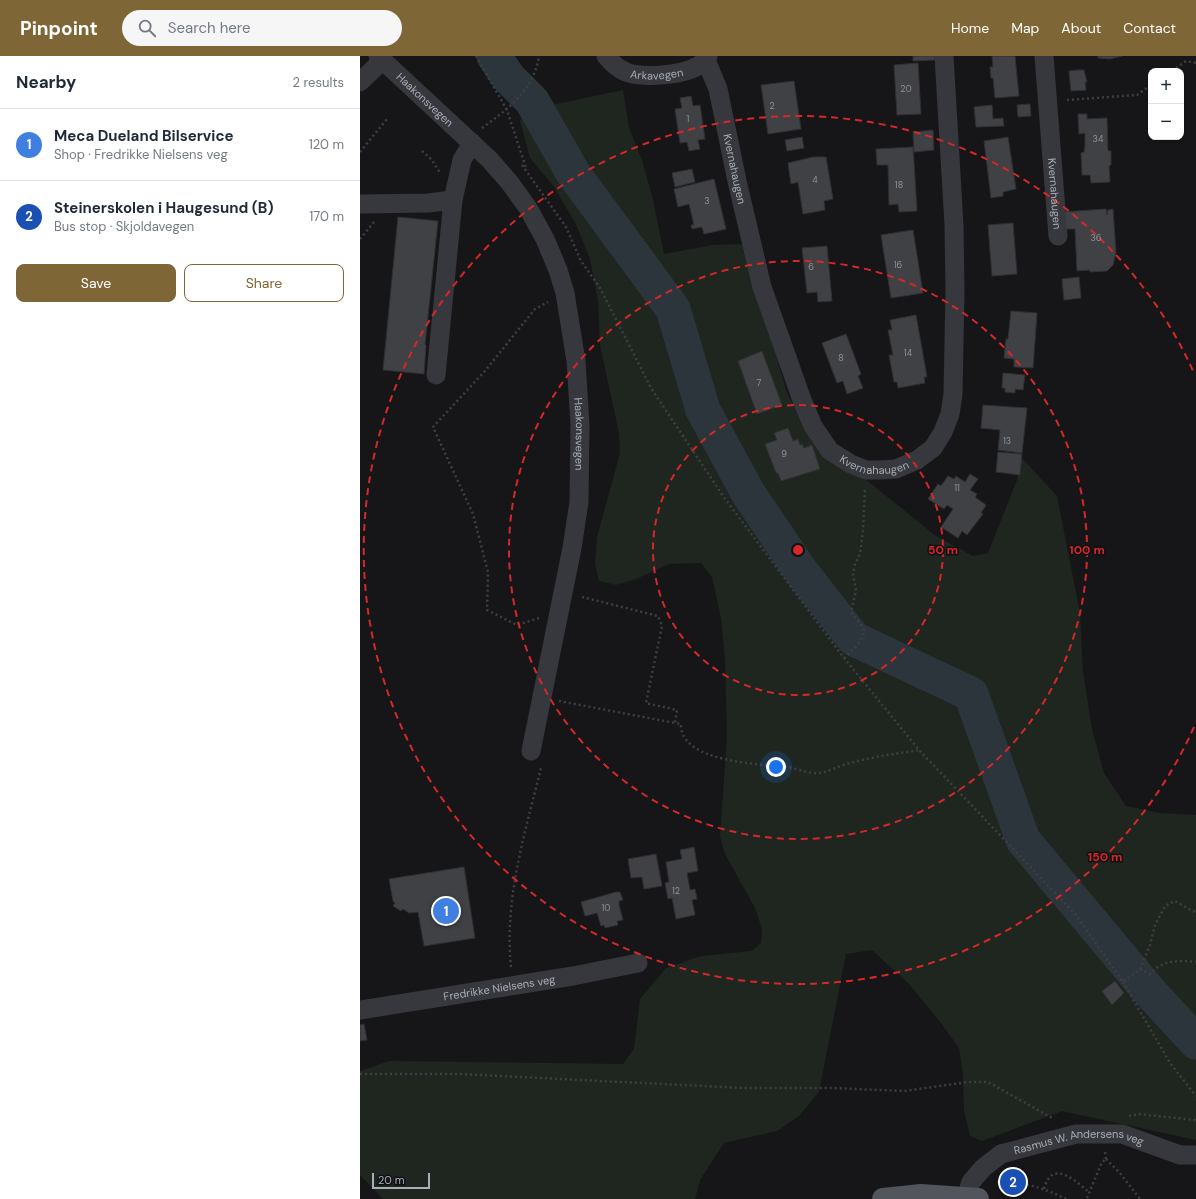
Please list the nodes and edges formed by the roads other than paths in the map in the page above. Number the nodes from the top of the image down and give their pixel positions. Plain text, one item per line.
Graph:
1 (606, 56) edge
2 (944, 56) edge
3 (1044, 56) edge
4 (380, 58) edge
5 (707, 58) edge
6 (360, 82) edge
7 (477, 136) junction
8 (448, 200) junction
9 (360, 204) edge
10 (1058, 236) dead end
11 (436, 375) dead end
12 (536, 758) road end
13 (638, 963) dead end
14 (360, 1010) edge
15 (1196, 1155) edge
16 (972, 1193) edge
17 (883, 1199) edge

1 - 5 street, Arkavegen
2 - 5 street, Kvernahaugen
3 - 10 street, Kvernahaugen
4 - 6 street
4 - 7 street, Haakonsvegen
7 - 8 street
7 - 12 street, Haakonsvegen
8 - 9 street
8 - 11 street
13 - 14 street, Fredrikke Nielsens veg
15 - 16 street, Rasmus W. Andersens veg
16 - 17 main road

